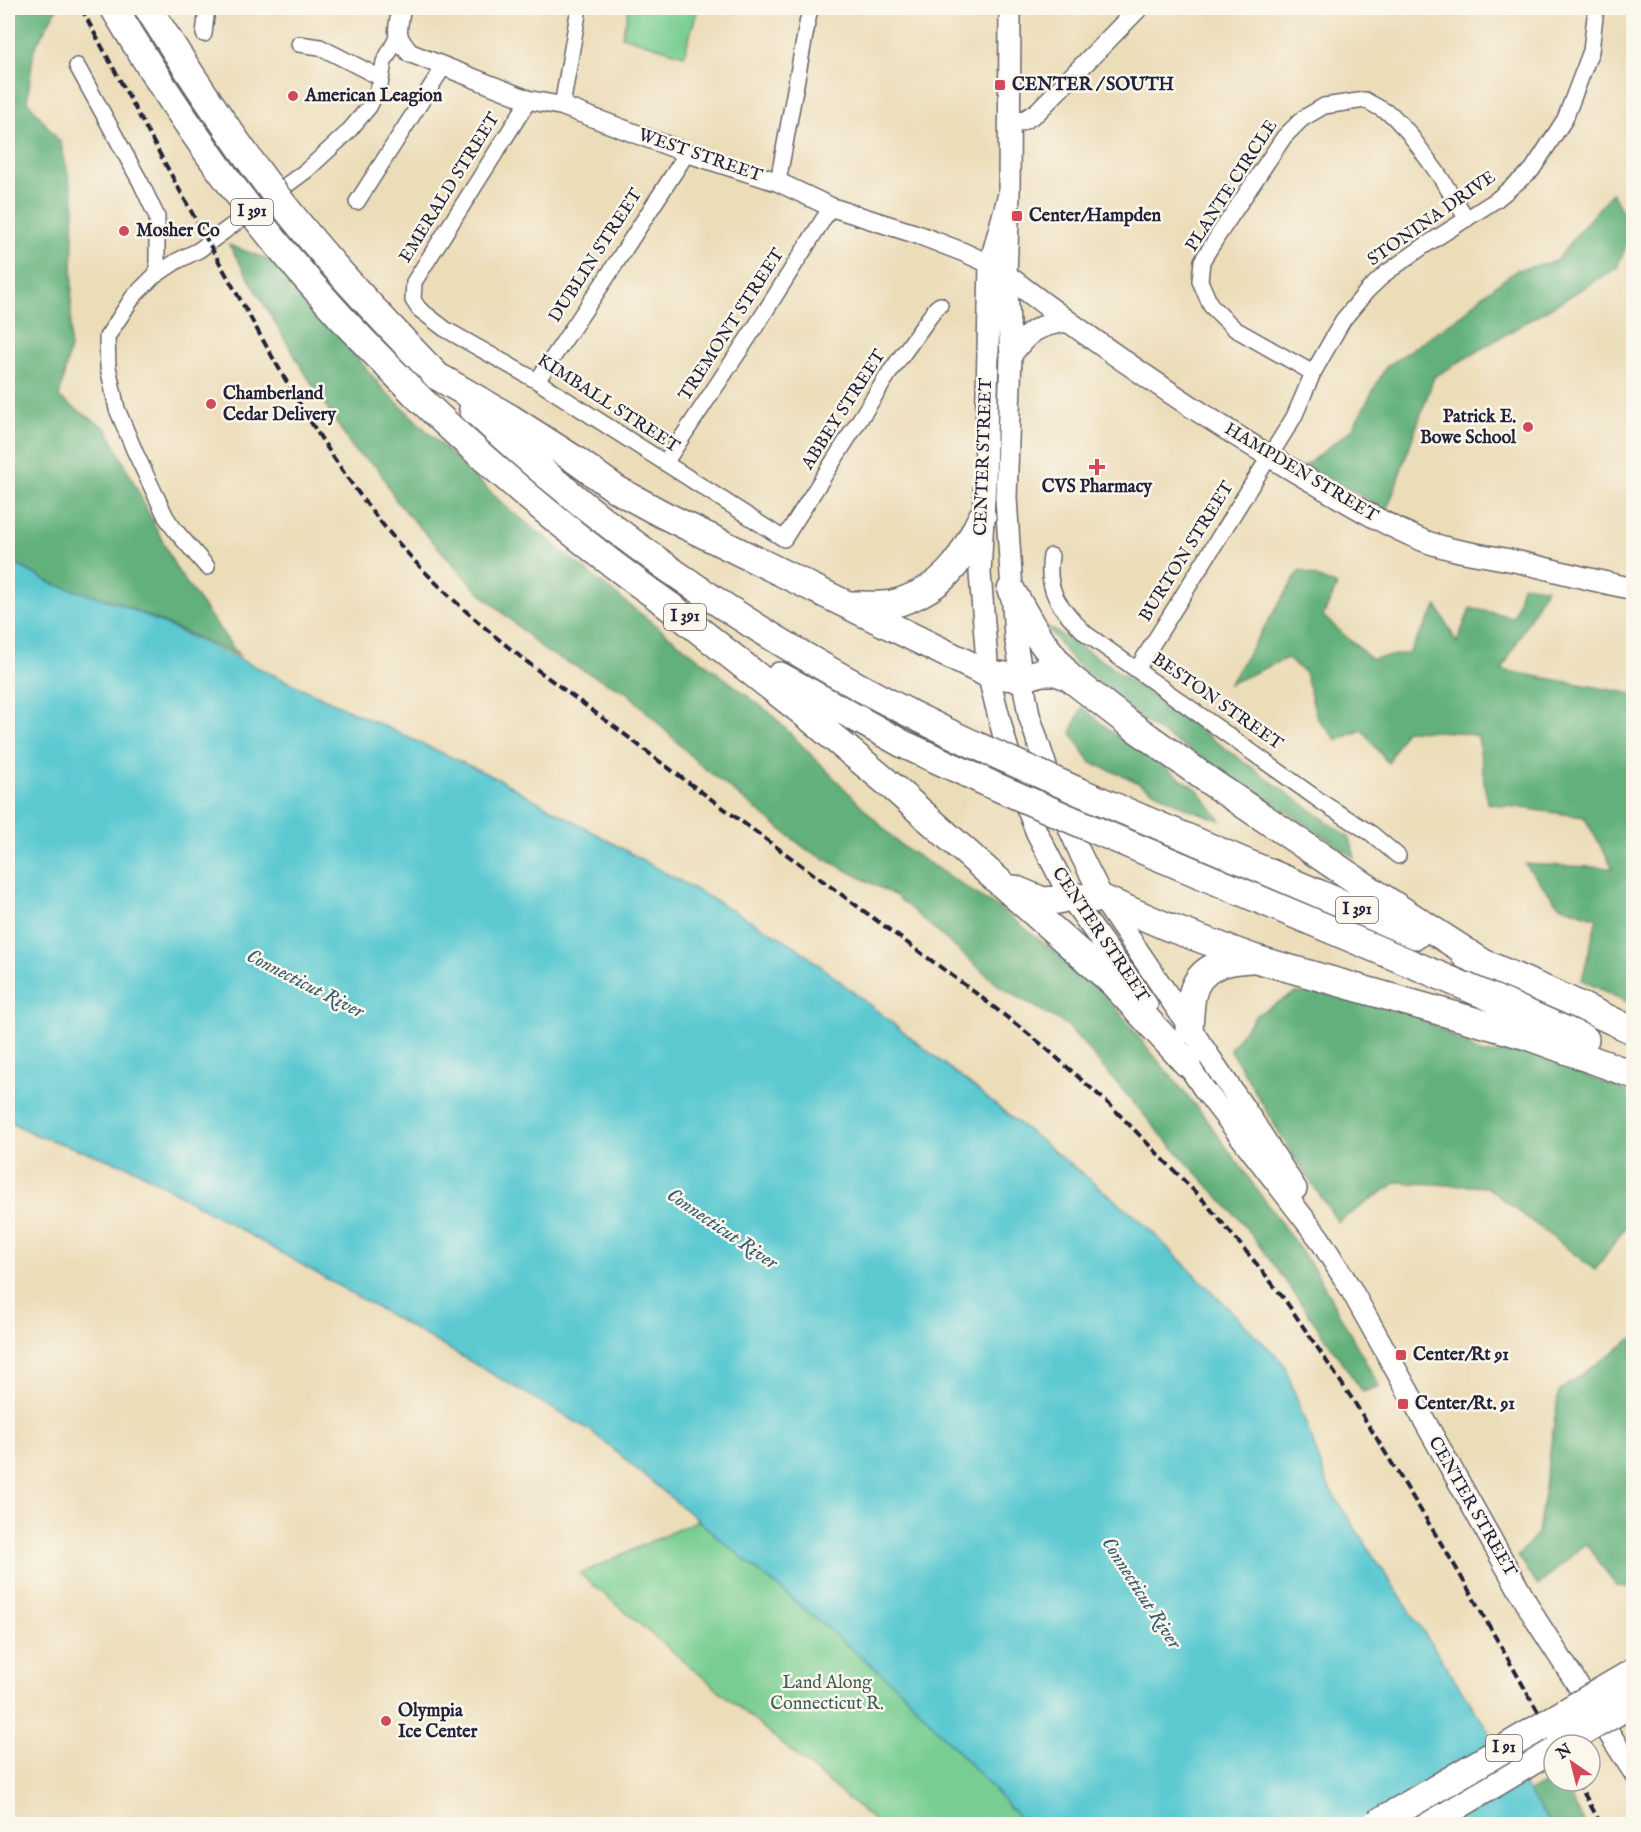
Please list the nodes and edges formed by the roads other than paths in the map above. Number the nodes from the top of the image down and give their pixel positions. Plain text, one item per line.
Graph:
1 (114, 8) edge
2 (148, 8) edge
3 (207, 8) edge
4 (401, 8) edge
5 (579, 8) edge
6 (810, 8) edge
7 (1010, 8) edge
8 (1139, 8) edge
9 (1596, 8) edge
10 (204, 34) dead end
11 (398, 36) junction
12 (299, 44) dead end
13 (78, 66) dead end
14 (444, 66) junction
15 (381, 78) junction
16 (530, 100) junction
17 (562, 106) junction
18 (1010, 126) junction
19 (687, 153) junction
20 (778, 182) junction
21 (357, 202) dead end
22 (831, 207) junction
23 (1467, 219) junction
24 (998, 270) junction
25 (157, 274) junction
26 (413, 300) joint
27 (940, 305) dead end
28 (1067, 321) junction
29 (1011, 355) junction
30 (1313, 373) junction
31 (438, 376) junction
32 (537, 381) junction
33 (1269, 456) junction
34 (665, 463) junction
35 (982, 517) junction
36 (784, 539) joint
37 (1051, 556) dead end
38 (207, 567) dead end
39 (1634, 589) edge
40 (1011, 590) junction
41 (662, 601) junction
42 (846, 605) junction
43 (1137, 669) junction
44 (988, 674) junction
45 (1070, 677) junction
46 (1023, 678) junction
47 (1398, 856) dead end
48 (1000, 882) junction
49 (1070, 897) junction
50 (1103, 899) junction
51 (1256, 959) junction
52 (1482, 963) junction
53 (1189, 1029) junction
54 (1634, 1031) edge
55 (1187, 1063) junction
56 (1634, 1064) edge
57 (1634, 1075) edge
58 (1319, 1238) junction
59 (1634, 1672) edge
60 (1634, 1702) edge
61 (1581, 1733) edge
62 (1542, 1756) edge
63 (1634, 1772) edge
64 (1376, 1824) edge
65 (1427, 1824) edge

1 - 41 highway, I 391, bridge
2 - 31 highway, I 391, bridge
3 - 10 street
4 - 11 street
5 - 17 street
6 - 20 street
7 - 18 main road, CENTER STREET
8 - 18 street
9 - 23 street, STONINA DRIVE
11 - 14 street, WEST STREET
11 - 15 street
12 - 15 street
13 - 25 street
14 - 16 street, WEST STREET
14 - 21 street
15 - 25 street
16 - 17 street, WEST STREET
16 - 26 street, EMERALD STREET
17 - 19 street, WEST STREET
18 - 24 main road, CENTER STREET
19 - 20 street, WEST STREET
19 - 32 street, DUBLIN STREET
20 - 22 street, WEST STREET
22 - 24 street, WEST STREET
22 - 34 street, TREMONT STREET
23 - 30 street, STONINA DRIVE
23 - 30 street, PLANTE CIRCLE
24 - 28 main road, HAMPDEN STREET
24 - 29 main road, CENTER STREET
24 - 35 main road, CENTER STREET
25 - 38 street
26 - 32 street, KIMBALL STREET
27 - 36 street, ABBEY STREET
28 - 29 main road
28 - 33 main road, HAMPDEN STREET
29 - 40 main road, CENTER STREET
30 - 33 street, STONINA DRIVE
31 - 42 highway
31 - 52 highway, I 391, bridge
32 - 34 street, KIMBALL STREET
33 - 39 main road, HAMPDEN STREET
33 - 43 street, BURTON STREET
34 - 36 street, KIMBALL STREET
35 - 42 highway
35 - 44 main road, CENTER STREET
37 - 43 street, BESTON STREET
40 - 45 highway
40 - 46 main road, CENTER STREET
41 - 48 highway
41 - 56 highway, I 391, bridge
42 - 44 highway
43 - 47 street, BESTON STREET
44 - 46 highway
44 - 49 main road, CENTER STREET
45 - 46 highway
45 - 52 highway
46 - 50 main road, CENTER STREET
48 - 49 highway
48 - 55 highway
49 - 50 highway
49 - 55 main road, CENTER STREET
50 - 51 highway
50 - 53 main road, CENTER STREET
51 - 53 highway
51 - 57 highway
52 - 54 highway, I 391
53 - 58 main road, CENTER STREET
55 - 58 main road, CENTER STREET
58 - 63 main road, CENTER STREET
59 - 64 highway, I 91, bridge
60 - 61 highway, bridge
62 - 65 highway, I 91

